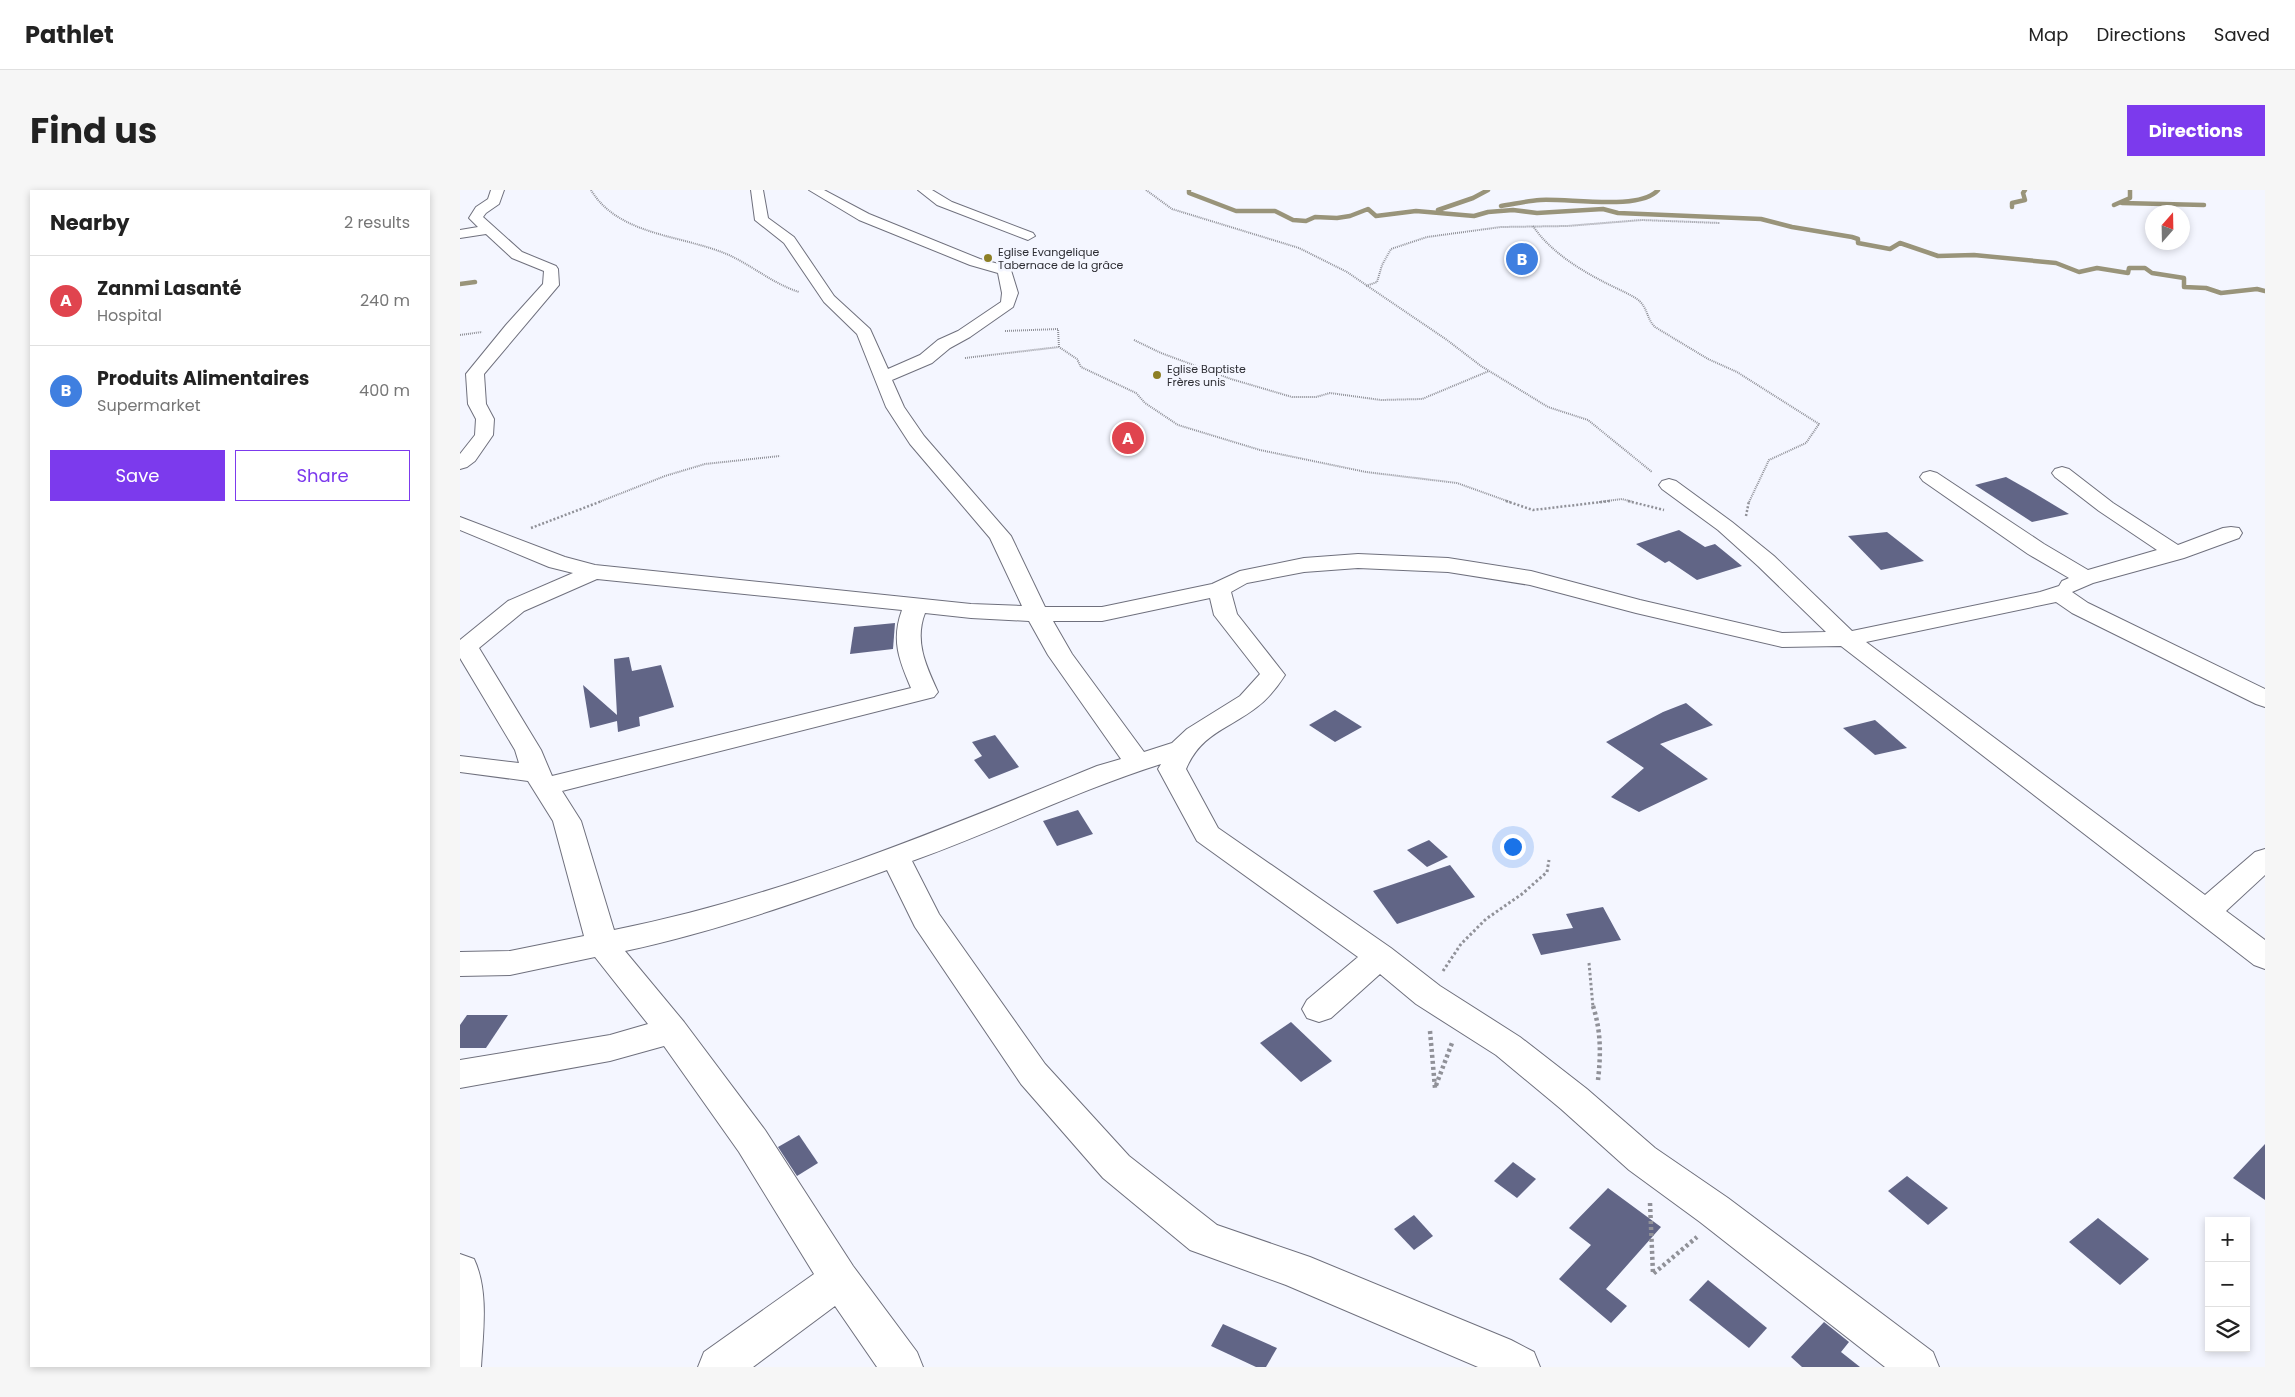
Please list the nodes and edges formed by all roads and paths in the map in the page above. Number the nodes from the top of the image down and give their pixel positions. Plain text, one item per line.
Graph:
1 (498, 190) edge
2 (591, 190) edge
3 (757, 190) edge
4 (815, 190) edge
5 (924, 190) edge
6 (1146, 190) edge
7 (1720, 223) dead end
8 (1533, 226) junction
9 (490, 229) junction
10 (460, 234) edge
11 (1028, 236) dead end
12 (1366, 286) junction
13 (829, 300) junction
14 (964, 334) junction
15 (1134, 340) dead end
16 (1059, 347) junction
17 (926, 359) junction
18 (1490, 371) junction
19 (884, 377) junction
20 (780, 456) dead end
21 (460, 463) edge
22 (2062, 473) dead end
23 (1930, 477) dead end
24 (1669, 485) joint
25 (1669, 511) dead end
26 (460, 523) edge
27 (2231, 533) dead end
28 (500, 540) junction
29 (1744, 542) junction
30 (2176, 552) junction
31 (594, 572) junction
32 (2085, 578) junction
33 (1219, 589) junction
34 (2058, 593) junction
35 (916, 605) junction
36 (1037, 614) junction
37 (1847, 640) junction
38 (2265, 699) edge
39 (1181, 748) junction
40 (1138, 762) junction
41 (460, 764) edge
42 (541, 781) junction
43 (895, 857) junction
44 (2265, 859) edge
45 (2205, 912) junction
46 (602, 944) junction
47 (1380, 956) junction
48 (2265, 957) edge
49 (1589, 963) dead end
50 (460, 964) edge
51 (1319, 1009) dead end
52 (672, 1031) junction
53 (460, 1074) edge
54 (1602, 1088) dead end
55 (1650, 1196) dead end
56 (1714, 1210) junction
57 (460, 1272) edge
58 (839, 1279) junction
59 (460, 1367) edge
60 (718, 1367) edge
61 (902, 1367) edge
62 (1519, 1367) edge
63 (1918, 1367) edge

1 - 9 street
2 - 13 path
3 - 13 street
4 - 14 street
5 - 11 street
6 - 12 path
7 - 8 path
8 - 12 path
8 - 29 path
9 - 10 street
9 - 21 street
12 - 18 path
13 - 19 street
14 - 16 path
14 - 17 street
15 - 18 path
16 - 17 path
16 - 25 path
17 - 19 street
18 - 24 path
19 - 36 street
20 - 28 path
22 - 30 street
23 - 32 street
24 - 29 street
26 - 28 street
27 - 30 street
28 - 31 street
29 - 37 street
30 - 32 street
31 - 35 street
31 - 42 street
32 - 34 street
33 - 36 street
33 - 37 street
33 - 39 street
34 - 37 street
34 - 38 street
35 - 36 street
35 - 42 street
36 - 40 street
37 - 45 street
39 - 40 street
39 - 47 street
40 - 43 street
41 - 42 street
42 - 46 street
43 - 46 street
43 - 62 street
44 - 45 street
45 - 48 street
46 - 50 street
46 - 52 street
47 - 51 street
47 - 56 street
49 - 54 path
52 - 53 street
52 - 58 street
55 - 56 path
56 - 63 street
57 - 59 street
58 - 60 street
58 - 61 street

